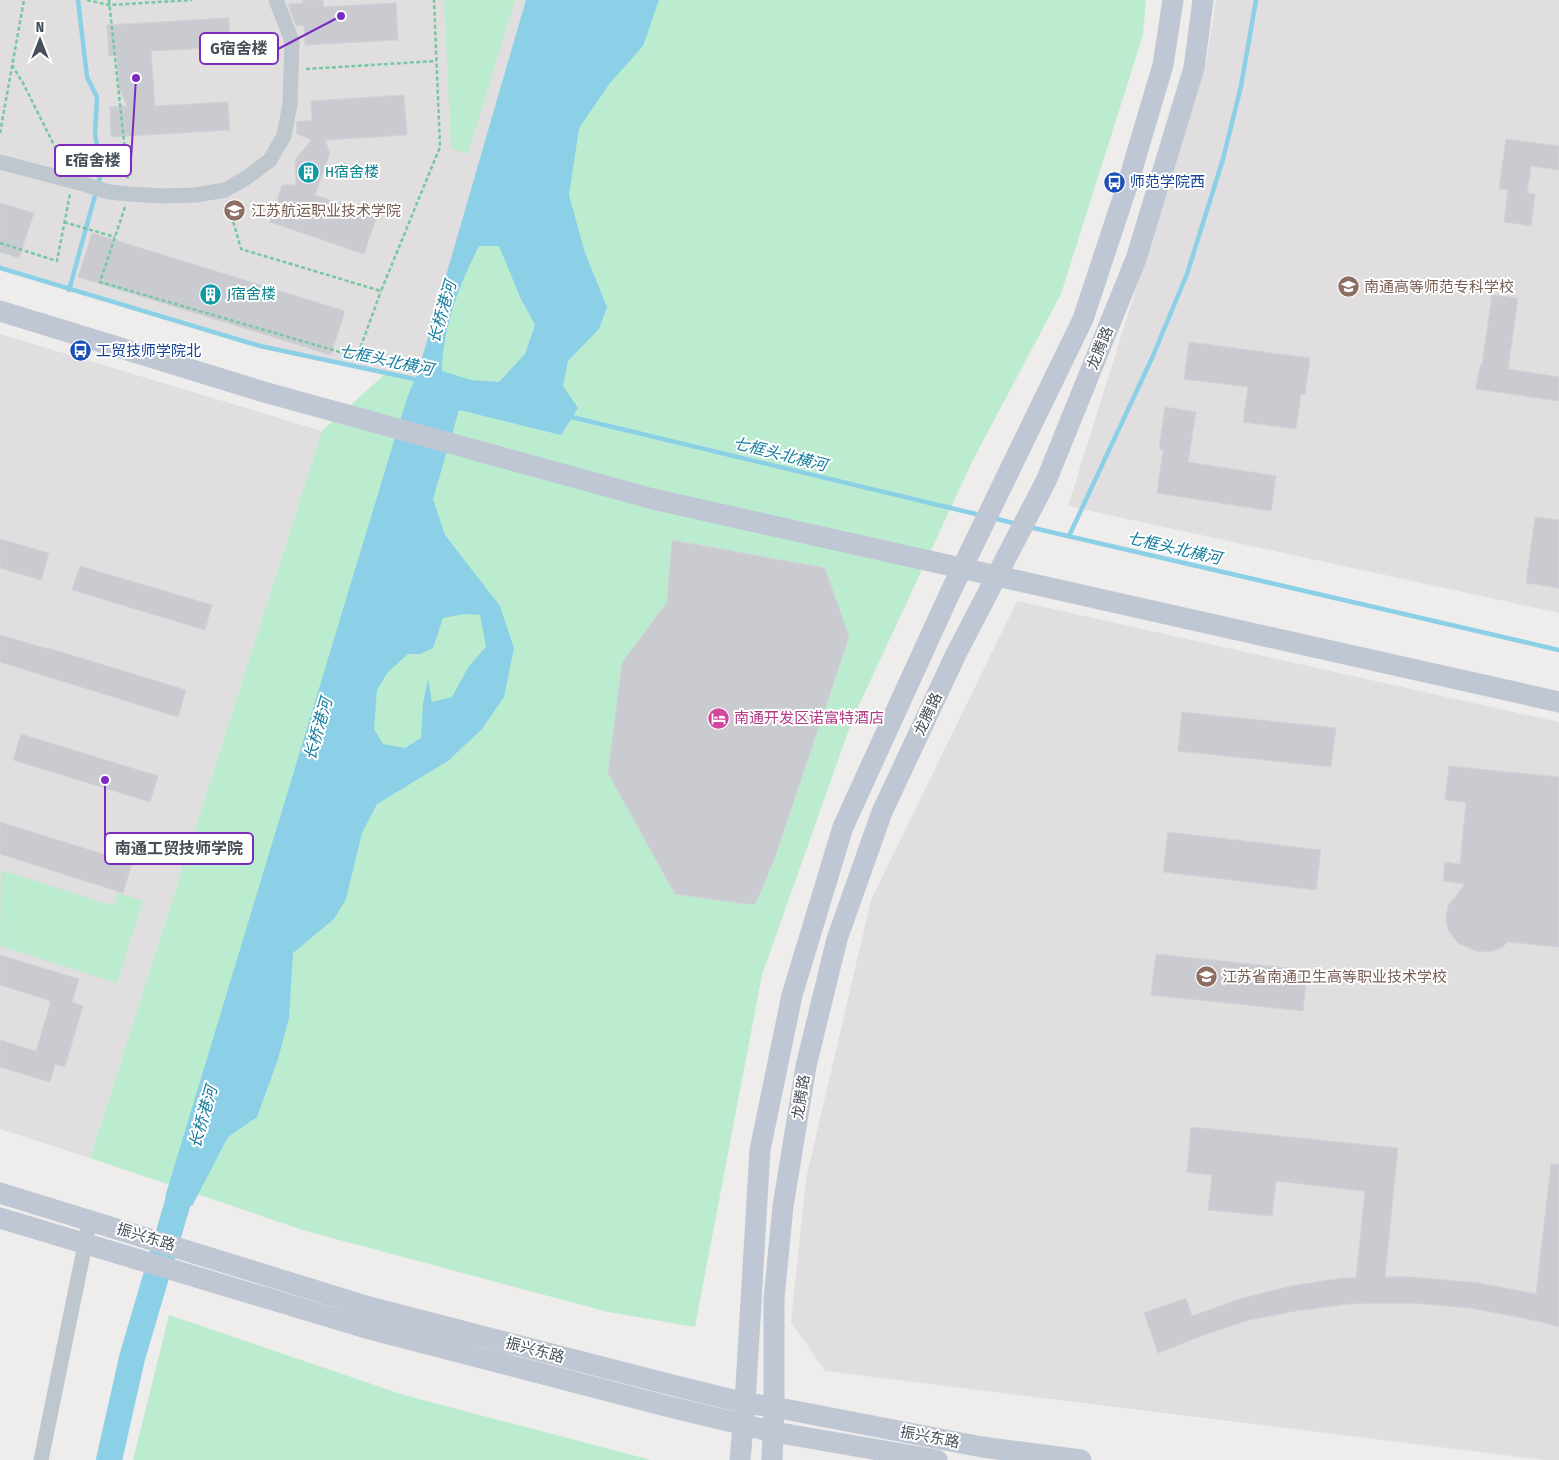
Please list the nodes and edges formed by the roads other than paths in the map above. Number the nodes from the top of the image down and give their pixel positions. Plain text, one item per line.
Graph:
1 (276, 0) edge
2 (1173, 0) edge
3 (1204, 0) edge
4 (0, 162) edge
5 (0, 311) edge
6 (963, 566) junction
7 (998, 574) junction
8 (1559, 702) edge
9 (0, 1192) edge
10 (0, 1218) edge
11 (90, 1220) junction
12 (86, 1244) junction
13 (745, 1403) junction
14 (774, 1407) junction
15 (742, 1424) junction
16 (774, 1432) junction
17 (41, 1460) edge
18 (740, 1460) edge
19 (772, 1460) edge
20 (937, 1460) edge
21 (1081, 1460) edge

1 - 4 street
2 - 6 main road, 龙腾路
3 - 7 main road, 龙腾路
5 - 6 main road
6 - 7 main road
6 - 13 main road, 龙腾路
7 - 8 main road
7 - 14 main road, 龙腾路
9 - 11 main road, 振兴东路
10 - 12 main road, 振兴东路
11 - 12 street
11 - 13 main road, 振兴东路
12 - 15 main road, 振兴东路
12 - 17 street
13 - 14 main road, 振兴东路
13 - 15 main road, 龙腾路
14 - 16 main road, 龙腾路
14 - 21 main road, 振兴东路
15 - 16 main road, 振兴东路
15 - 18 main road, 龙腾路
16 - 19 main road, 龙腾路
16 - 20 main road, 振兴东路

